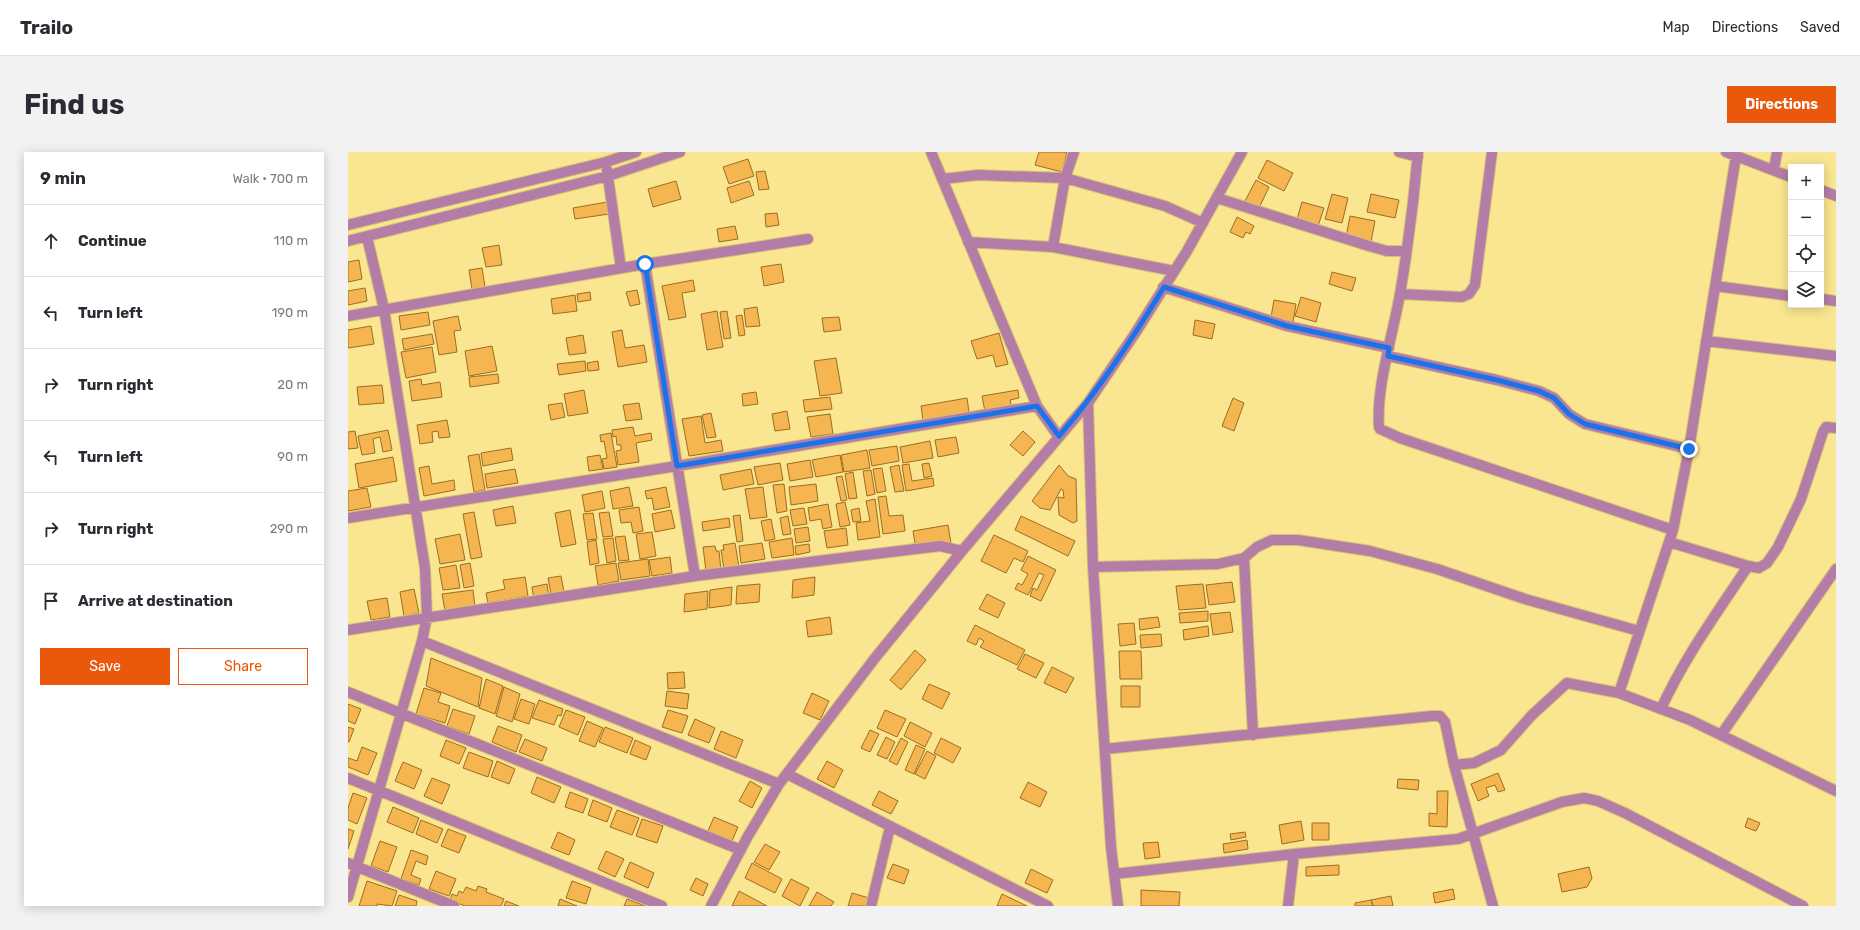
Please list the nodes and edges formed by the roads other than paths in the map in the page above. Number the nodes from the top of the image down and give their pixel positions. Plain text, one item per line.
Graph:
1 (636, 152) edge
2 (680, 152) edge
3 (931, 152) edge
4 (1074, 152) edge
5 (1242, 152) edge
6 (1399, 152) edge
7 (1492, 152) edge
8 (1726, 152) edge
9 (1777, 152) edge
10 (621, 154) edge
11 (1418, 155) edge
12 (1736, 156) junction
13 (606, 162) junction
14 (1774, 169) junction
15 (608, 176) junction
16 (1788, 176) edge
17 (1065, 178) junction
18 (942, 179) junction
19 (1824, 191) edge
20 (1836, 196) edge
21 (1217, 198) junction
22 (1203, 223) junction
23 (348, 225) edge
24 (367, 237) junction
25 (808, 239) dead end
26 (348, 241) edge
27 (968, 242) junction
28 (1053, 247) junction
29 (1406, 251) junction
30 (645, 264) junction
31 (621, 268) junction
32 (1174, 271) junction
33 (1715, 286) junction
34 (1164, 287) junction
35 (1400, 294) junction
36 (1788, 296) edge
37 (1824, 299) edge
38 (1836, 301) edge
39 (384, 310) junction
40 (348, 316) edge
41 (1706, 341) junction
42 (1388, 352) junction
43 (1836, 356) edge
44 (1088, 403) junction
45 (1037, 406) junction
46 (1836, 428) edge
47 (1059, 436) junction
48 (1689, 449) junction
49 (677, 466) junction
50 (415, 506) junction
51 (348, 518) edge
52 (1673, 530) junction
53 (1669, 542) junction
54 (962, 551) junction
55 (1244, 558) junction
56 (1748, 566) junction
57 (1093, 567) junction
58 (1836, 569) edge
59 (695, 576) junction
60 (427, 617) junction
61 (348, 630) edge
62 (1639, 631) junction
63 (422, 641) junction
64 (348, 692) edge
65 (1618, 693) junction
66 (1661, 709) junction
67 (400, 713) junction
68 (1253, 735) junction
69 (1721, 735) junction
70 (1106, 749) junction
71 (1454, 765) junction
72 (787, 774) junction
73 (348, 778) edge
74 (779, 784) junction
75 (379, 790) junction
76 (1836, 791) edge
77 (890, 828) junction
78 (1473, 834) junction
79 (740, 850) junction
80 (1294, 854) junction
81 (353, 865) edge
82 (1114, 874) junction
83 (348, 897) edge
84 (1788, 903) edge
85 (454, 906) edge
86 (662, 906) edge
87 (711, 906) edge
88 (871, 906) edge
89 (1048, 906) edge
90 (1118, 906) edge
91 (1288, 906) edge
92 (1493, 906) edge
93 (1803, 906) edge

1 - 10 street
2 - 15 street
3 - 18 street
4 - 17 street
5 - 21 street
6 - 11 street
7 - 35 street
8 - 12 street
9 - 14 street
10 - 13 street
11 - 29 street
12 - 14 street
12 - 33 street
13 - 15 street
13 - 23 street
14 - 16 street
15 - 24 street
15 - 31 street
17 - 18 street
17 - 22 street
17 - 28 street
18 - 27 street
19 - 20 street
21 - 22 street
21 - 29 street
22 - 32 street
24 - 26 street
24 - 39 street
25 - 30 street
27 - 28 street
27 - 45 street
28 - 32 street
29 - 35 street
30 - 31 street
30 - 49 street
31 - 39 street
32 - 34 street
33 - 36 street
33 - 41 street
34 - 42 street
34 - 44 street
35 - 42 street
37 - 38 street
39 - 40 street
39 - 50 street
41 - 43 street
41 - 48 street
42 - 48 street
42 - 52 street
44 - 47 street
44 - 57 street
45 - 47 street
45 - 49 street
46 - 56 street
47 - 54 street
48 - 52 street
49 - 50 street
49 - 59 street
50 - 51 street
50 - 60 street
52 - 53 street
53 - 56 street
53 - 62 street
54 - 59 street
54 - 72 street
55 - 57 street
55 - 62 street
55 - 68 street
56 - 66 street
57 - 70 street
58 - 69 street
59 - 60 street
60 - 61 street
60 - 63 street
62 - 65 street
63 - 67 street
63 - 74 street
64 - 67 street
65 - 66 street
65 - 71 street
66 - 69 street
67 - 75 street
67 - 79 street
68 - 70 street
68 - 71 street
69 - 76 street
70 - 82 street
71 - 78 street
72 - 74 street
72 - 77 street
73 - 75 street
74 - 79 street
75 - 81 street
75 - 86 street
77 - 88 street
77 - 89 street
78 - 80 street
78 - 84 street
78 - 92 street
79 - 87 street
80 - 82 street
80 - 91 street
81 - 83 street
81 - 85 street
82 - 90 street
84 - 93 street

